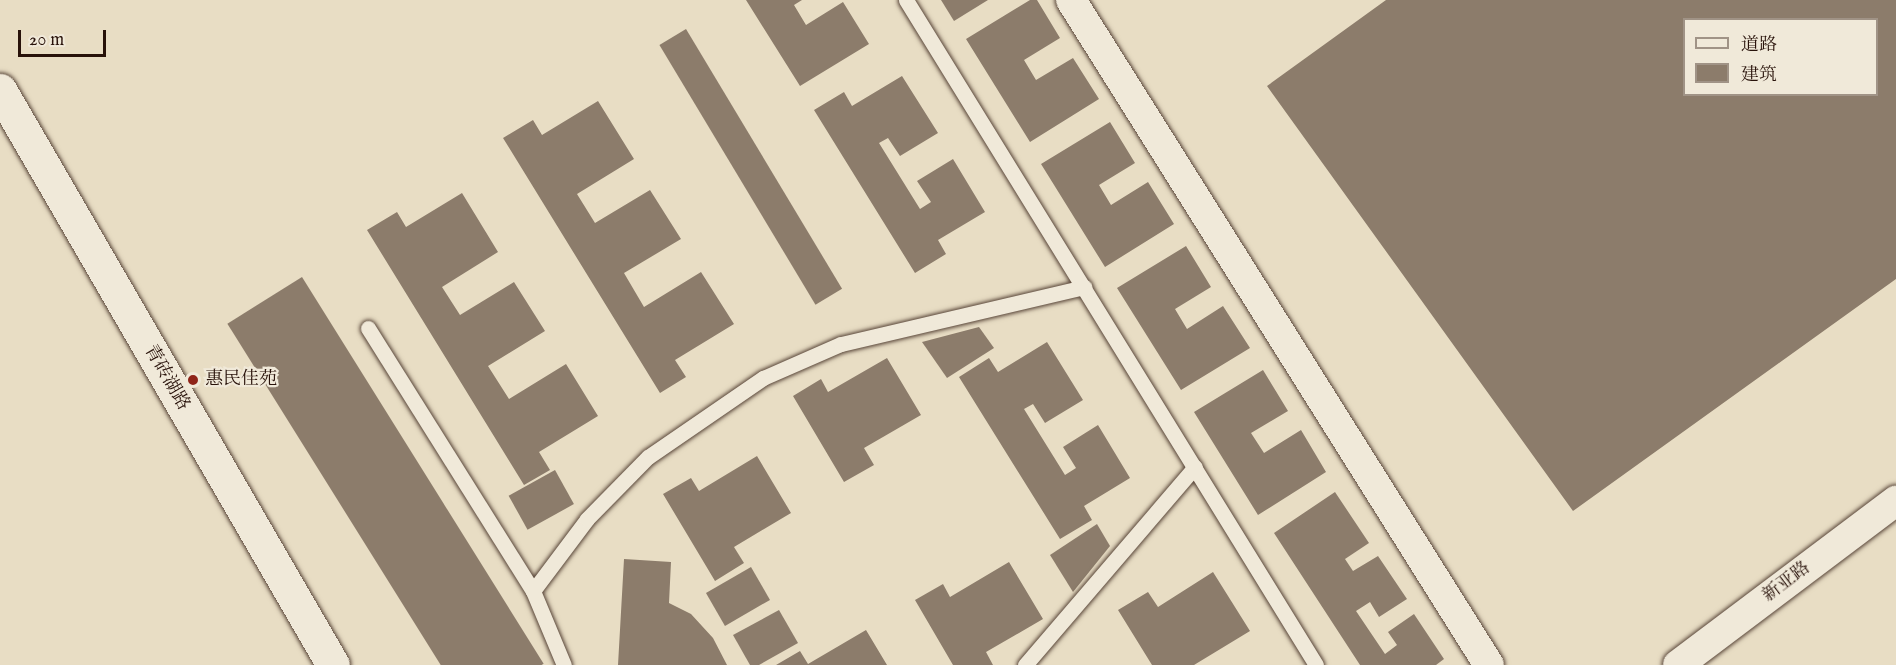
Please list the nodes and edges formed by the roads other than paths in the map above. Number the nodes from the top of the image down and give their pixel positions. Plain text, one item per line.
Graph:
1 (906, 0) edge
2 (1071, 0) edge
3 (0, 90) edge
4 (1084, 288) junction
5 (368, 328) dead end
6 (1195, 467) junction
7 (1896, 501) edge
8 (533, 591) junction
9 (333, 665) edge
10 (564, 665) edge
11 (1025, 665) edge
12 (1317, 665) edge
13 (1489, 665) edge
14 (1678, 665) edge

1 - 4 lane
2 - 13 street
3 - 9 street, 青砖湖路
4 - 6 lane
4 - 8 lane
5 - 8 lane
6 - 11 lane
6 - 12 lane
7 - 14 street, 新亚路
8 - 10 lane

